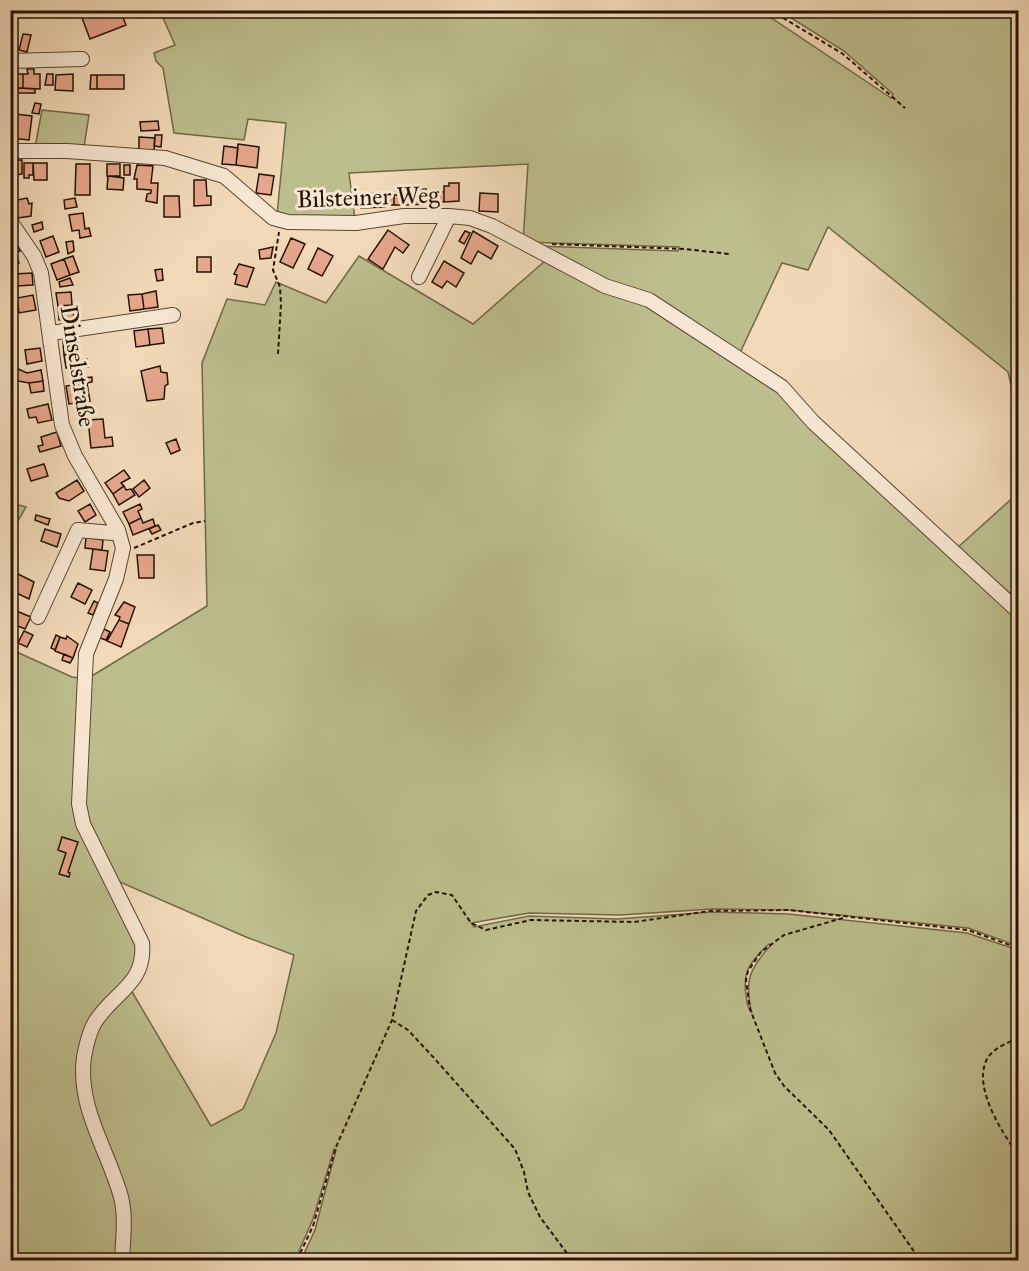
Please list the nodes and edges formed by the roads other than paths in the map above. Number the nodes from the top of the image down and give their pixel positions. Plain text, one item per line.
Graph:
1 (82, 59) dead end
2 (10, 61) edge
3 (10, 151) edge
4 (449, 216) junction
5 (10, 221) edge
6 (418, 277) dead end
7 (172, 315) dead end
8 (51, 333) junction
9 (118, 530) junction
10 (1018, 611) edge
11 (38, 617) dead end
12 (122, 1260) edge

1 - 2 street
3 - 4 street, Bilsteiner Weg
4 - 6 street
4 - 10 street, Bilsteiner Weg
5 - 8 street, Dinselstraße
7 - 8 street
8 - 9 street, Dinselstraße
9 - 11 street
9 - 12 street, Dinselstraße

